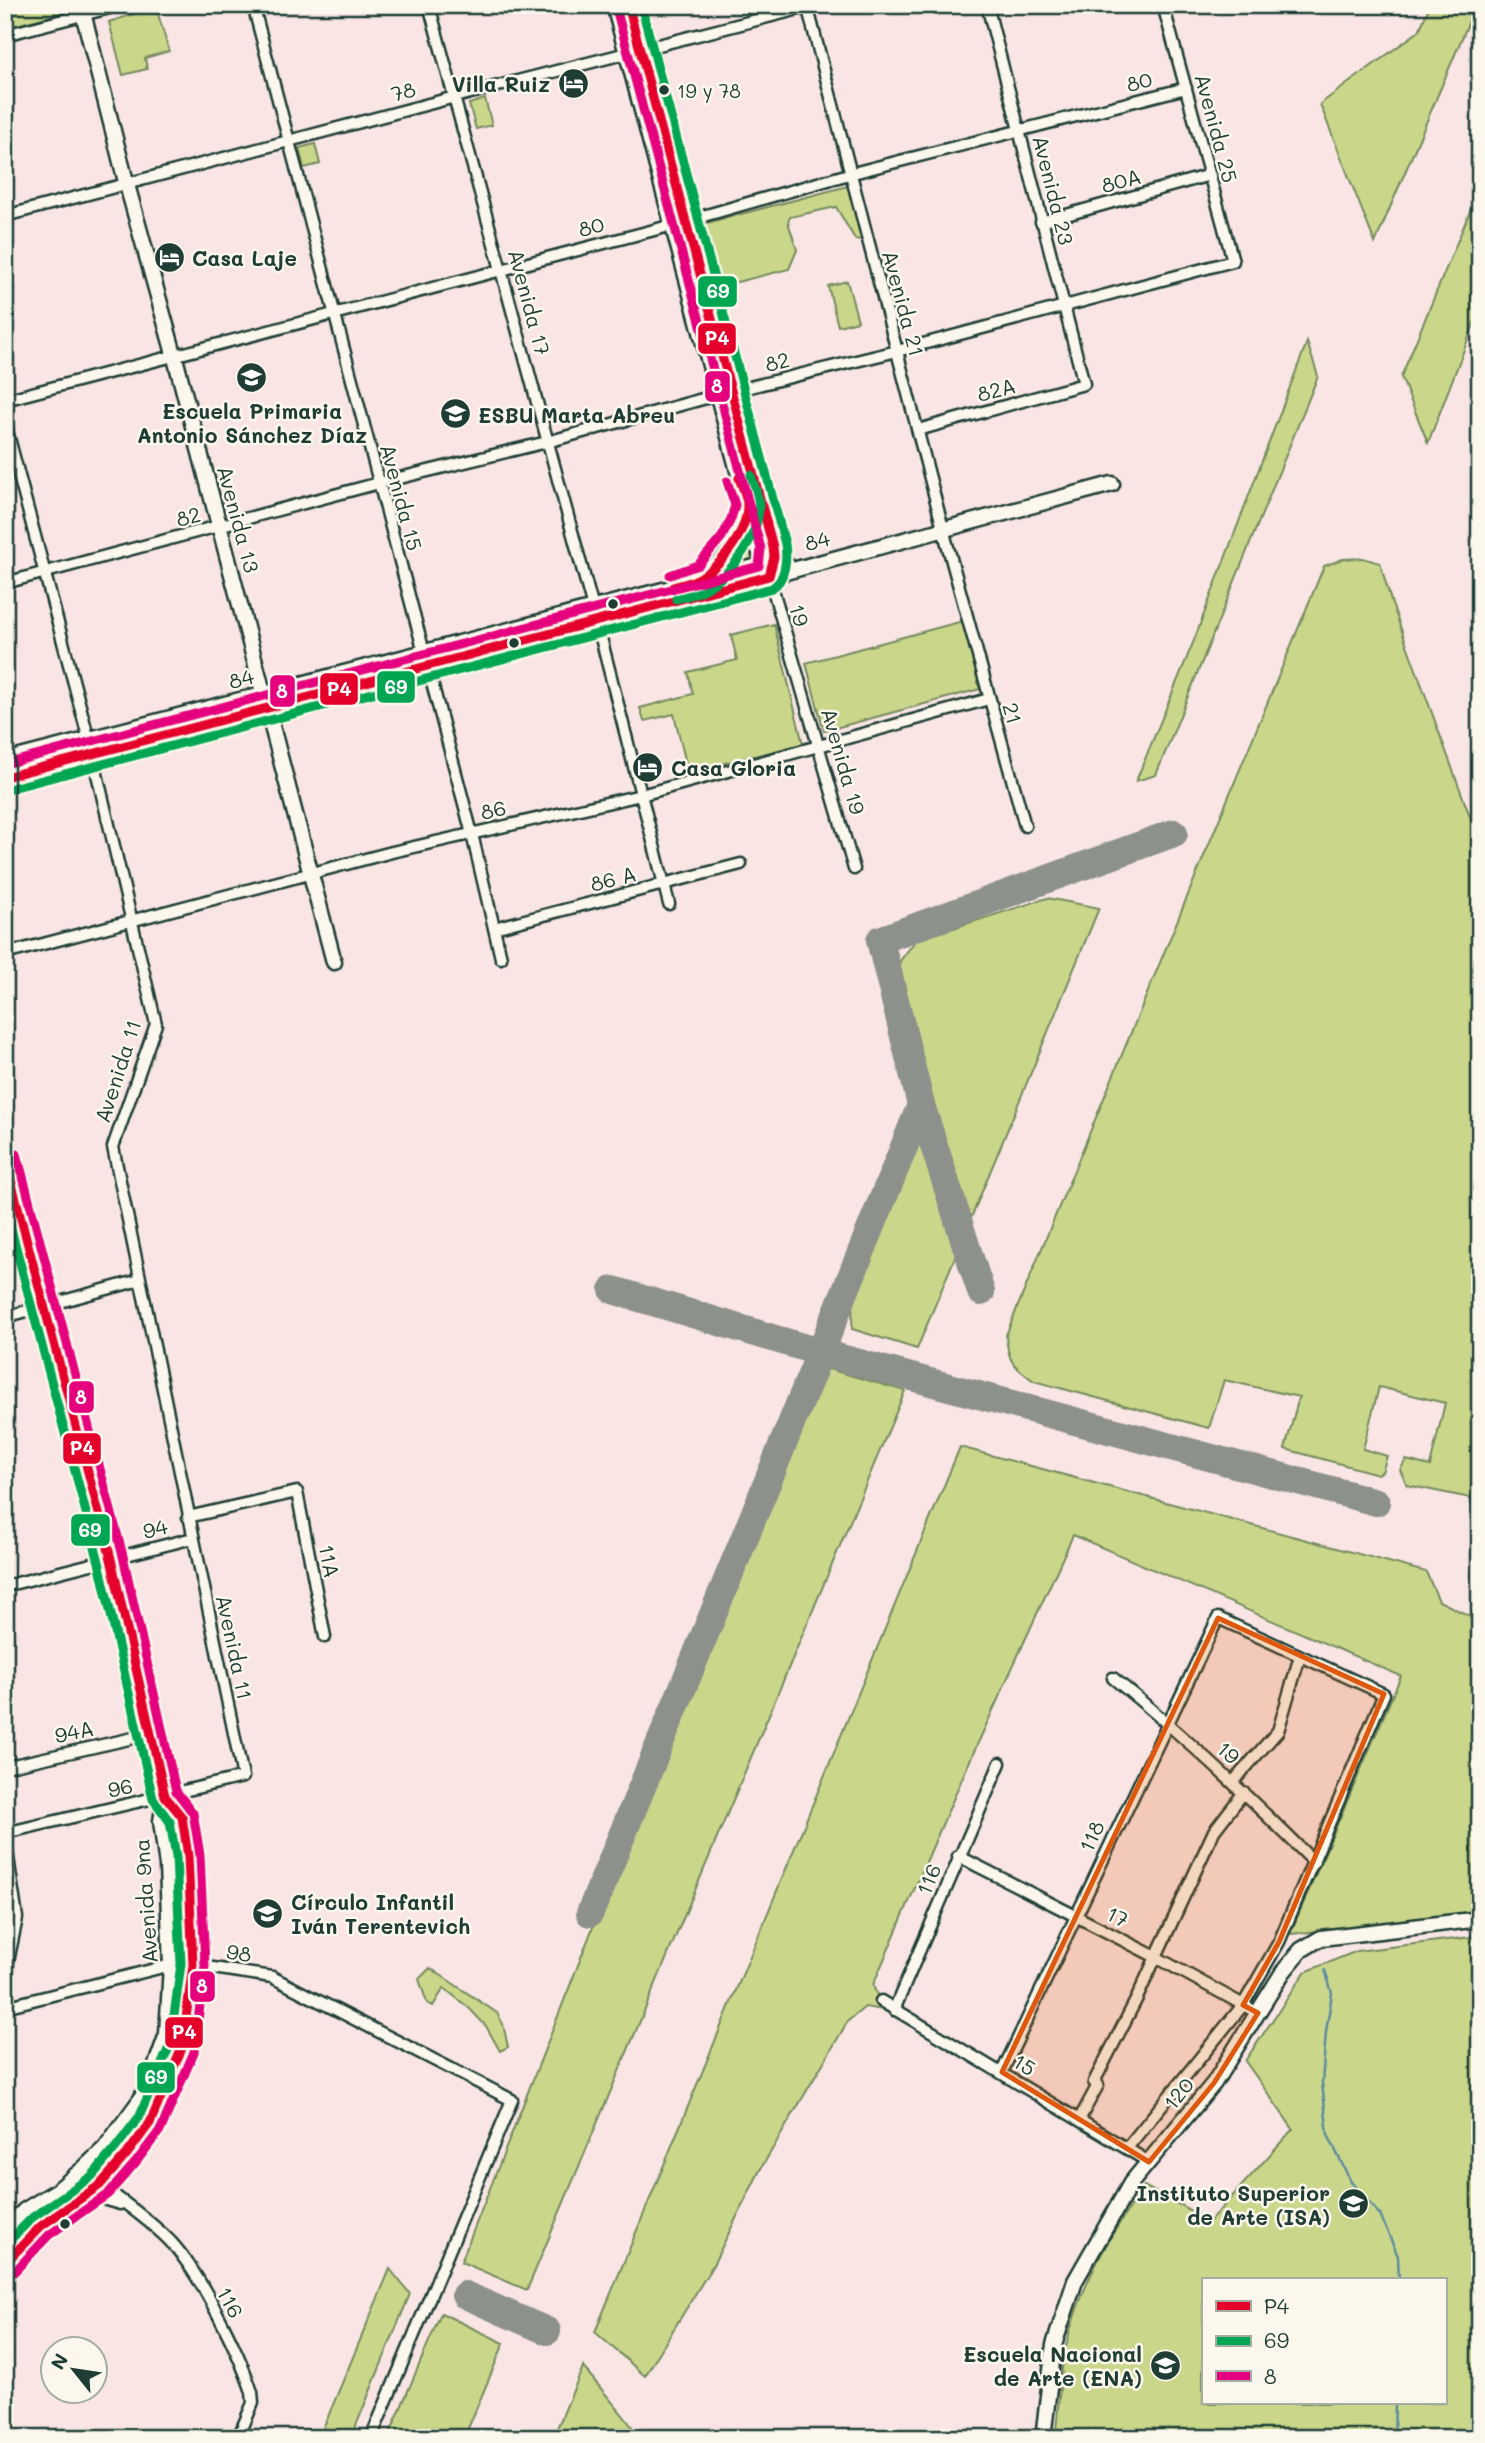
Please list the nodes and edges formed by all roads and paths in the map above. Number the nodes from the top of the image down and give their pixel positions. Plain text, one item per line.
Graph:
1 (121, 5) edge
2 (253, 5) edge
3 (429, 5) edge
4 (614, 5) edge
5 (628, 5) edge
6 (987, 5) edge
7 (1163, 5) edge
8 (809, 6) edge
9 (83, 10) edge
10 (5, 35) edge
11 (633, 51) junction
12 (1186, 88) junction
13 (455, 97) junction
14 (1019, 132) junction
15 (289, 141) junction
16 (849, 174) junction
17 (1210, 175) junction
18 (126, 184) junction
19 (5, 216) edge
20 (686, 220) junction
21 (1041, 222) junction
22 (671, 225) junction
23 (1233, 261) joint
24 (501, 269) junction
25 (1063, 305) junction
26 (334, 314) junction
27 (897, 351) junction
28 (174, 354) junction
29 (1084, 384) joint
30 (724, 393) junction
31 (5, 400) edge
32 (5, 424) edge
33 (918, 430) junction
34 (547, 442) junction
35 (1111, 480) dead end
36 (379, 483) junction
37 (747, 505) junction
38 (942, 526) junction
39 (219, 528) junction
40 (768, 569) junction
41 (44, 573) junction
42 (5, 583) edge
43 (690, 583) junction
44 (964, 610) joint
45 (594, 616) junction
46 (425, 660) junction
47 (794, 665) joint
48 (264, 694) junction
49 (989, 699) junction
50 (268, 708) junction
51 (91, 747) junction
52 (817, 747) junction
53 (5, 761) edge
54 (5, 777) edge
55 (641, 794) junction
56 (1025, 826) dead end
57 (472, 834) junction
58 (741, 864) dead end
59 (854, 870) dead end
60 (312, 873) junction
61 (664, 884) junction
62 (669, 904) dead end
63 (133, 920) junction
64 (494, 928) junction
65 (5, 954) edge
66 (501, 958) dead end
67 (334, 962) dead end
68 (5, 1157) edge
69 (140, 1280) junction
70 (44, 1307) junction
71 (5, 1317) edge
72 (297, 1492) joint
73 (188, 1517) junction
74 (193, 1538) junction
75 (111, 1559) junction
76 (5, 1586) edge
77 (325, 1637) dead end
78 (1300, 1656) junction
79 (1113, 1678) dead end
80 (1167, 1721) junction
81 (151, 1734) junction
82 (1000, 1763) dead end
83 (5, 1767) edge
84 (243, 1777) joint
85 (1233, 1782) junction
86 (1244, 1792) junction
87 (165, 1796) junction
88 (5, 1835) edge
89 (958, 1856) junction
90 (1314, 1862) junction
91 (1075, 1916) junction
92 (1480, 1919) edge
93 (1156, 1957) junction
94 (171, 1965) junction
95 (193, 1965) junction
96 (5, 1976) edge
97 (881, 2001) dead end
98 (1243, 2005) junction
99 (5, 2007) edge
100 (894, 2010) junction
101 (1258, 2013) junction
102 (1002, 2072) junction
103 (1079, 2120) junction
104 (1127, 2148) junction
105 (1149, 2162) junction
106 (82, 2170) junction
107 (100, 2185) junction
108 (88, 2195) junction
109 (127, 2207) junction
110 (25, 2210) junction
111 (5, 2215) edge
112 (5, 2230) edge
113 (5, 2263) edge
114 (238, 2438) edge
115 (371, 2438) edge
116 (1043, 2438) edge

1 - 9 street
2 - 15 street, Avenida 15
3 - 13 street, Avenida 17
4 - 11 main road
5 - 11 main road
6 - 14 street, Avenida 23
7 - 12 street, Avenida 25
8 - 11 street, 78
8 - 16 street, Avenida 21
9 - 10 street
9 - 18 main road, Avenida 13
11 - 13 street, 78
11 - 20 main road
11 - 22 main road
12 - 14 street, 80
12 - 17 street, Avenida 25
13 - 15 street, 78
13 - 24 street, Avenida 17
14 - 16 street, 80
14 - 21 street, Avenida 23
15 - 18 street, 78
15 - 26 street, Avenida 15
16 - 20 street, 80
16 - 27 street, Avenida 21
17 - 21 street, 80A
17 - 23 street, Avenida 25
18 - 19 street, 78
18 - 28 main road, Avenida 13
20 - 22 street, 80
20 - 30 main road
21 - 25 street, Avenida 23
22 - 24 street, 80
22 - 30 main road
23 - 25 street, 82
24 - 26 street, 80
24 - 34 street, Avenida 17
25 - 27 street, 82
25 - 29 street, Avenida 23
26 - 28 street, 80
26 - 36 street, Avenida 15
27 - 30 street, 82
27 - 33 street, Avenida 21
28 - 31 street, 80
28 - 39 main road, Avenida 13
29 - 33 street, 82A
30 - 34 street, 82
30 - 37 main road
30 - 40 main road
32 - 41 street, Avenida 11
33 - 38 street, Avenida 21
34 - 36 street, 82
34 - 45 street, Avenida 17
35 - 38 main road, 84
36 - 39 street, 82
36 - 46 street, Avenida 15
37 - 40 main road
37 - 43 main road
38 - 40 main road, 84
38 - 44 street, Avenida 21
39 - 41 street, 82
39 - 48 main road, Avenida 13
40 - 43 main road, 84
40 - 45 main road, 84
40 - 47 street, 19
41 - 42 street, 82
41 - 51 street, Avenida 11
43 - 45 main road, 84
44 - 49 street, 21
45 - 46 main road, 84
45 - 55 street, Avenida 17
46 - 48 main road, 84
46 - 50 main road, 84
46 - 57 street, Avenida 15
47 - 52 street, Avenida 19
48 - 50 main road, Avenida 13
48 - 51 main road, 84
49 - 52 street, 86
49 - 56 street, 21
50 - 51 main road, 84
50 - 60 main road, Avenida 13
51 - 53 main road, 84
51 - 54 main road, 84
51 - 63 street, Avenida 11
52 - 55 street, 86
52 - 59 street, Avenida 19
55 - 57 street, 86
55 - 61 street, Avenida 17
57 - 60 street, 86
57 - 64 street, Avenida 15
58 - 61 street, 86 A
60 - 63 street, 86
60 - 67 main road, Avenida 13
61 - 62 street
61 - 64 street, 86 A
63 - 65 street, 86
63 - 69 street, Avenida 11
64 - 66 street, Avenida 15
68 - 70 main road
69 - 70 street
69 - 73 street, Avenida 11
70 - 71 street
70 - 75 main road
72 - 73 street, 94
72 - 77 street, 11A
73 - 74 street, Avenida 11
74 - 75 street, 94
74 - 84 street, Avenida 11
75 - 76 street, 94
75 - 81 main road
78 - 80 street, 118
78 - 85 street
78 - 90 street, 120
79 - 80 street, 19
80 - 85 street, 19
80 - 91 street, 118
81 - 83 street, 94A
81 - 87 main road
82 - 89 street, 116
84 - 87 street, 96
85 - 86 street, 19
86 - 90 street, 19
86 - 93 street
87 - 88 street, 96
87 - 94 main road, Avenida 9na
87 - 95 main road, Avenida 9na
88 - 96 street
89 - 91 street, 17
89 - 100 street, 116
90 - 98 street, 120
91 - 93 street, 17
91 - 102 street, 118
92 - 101 main road, 120
93 - 98 street, 17
93 - 103 street
94 - 95 street, 98
94 - 99 street, 98
94 - 106 main road, Avenida 9na
95 - 107 main road, Avenida 9na
95 - 115 street, 98
97 - 100 street, 15
98 - 101 street, 17
98 - 104 street, 120
100 - 102 street, 15
101 - 105 main road, 120
102 - 103 street, 15
103 - 104 street, 15
104 - 105 street, 15
105 - 116 main road, 120
106 - 107 street, 116
106 - 110 main road, Avenida 9na
107 - 108 main road, Avenida 9na
107 - 109 street, 116
108 - 109 street, 116
108 - 113 main road, Avenida 9na
109 - 114 street, 116
110 - 111 street
110 - 112 main road, Avenida 9na

